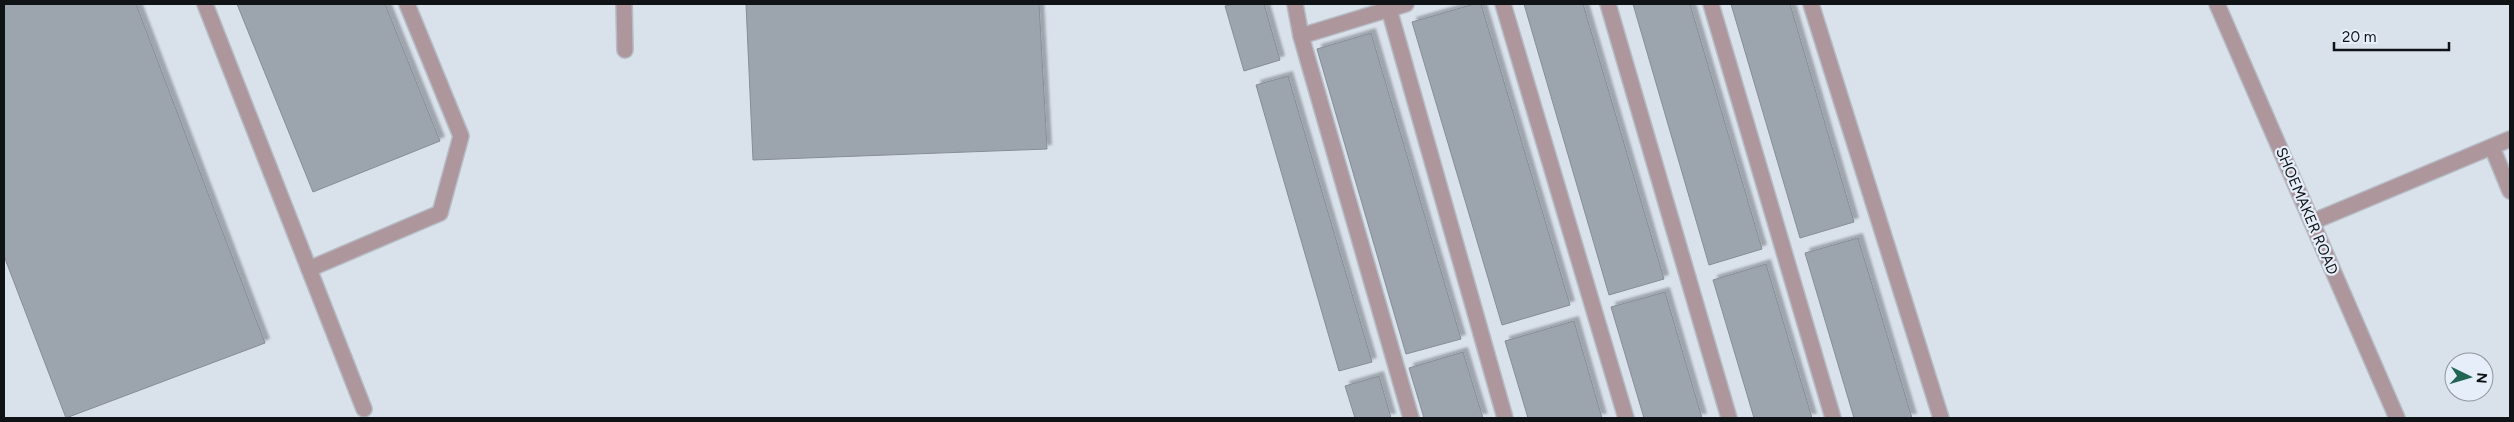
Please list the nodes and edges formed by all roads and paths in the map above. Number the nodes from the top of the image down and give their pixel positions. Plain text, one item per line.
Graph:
1 (205, 4) edge
2 (408, 4) edge
3 (624, 4) edge
4 (1295, 4) edge
5 (1406, 4) edge
6 (1503, 4) edge
7 (1608, 4) edge
8 (1712, 4) edge
9 (1811, 4) edge
10 (2217, 4) edge
11 (1389, 9) junction
12 (1300, 36) junction
13 (625, 50) dead end
14 (2510, 139) edge
15 (2492, 147) junction
16 (2510, 191) edge
17 (2312, 222) junction
18 (309, 269) junction
19 (364, 409) dead end
20 (1411, 418) edge
21 (1505, 418) edge
22 (1626, 418) edge
23 (1729, 418) edge
24 (1833, 418) edge
25 (1941, 418) edge
26 (2397, 418) edge

1 - 18 street
2 - 18 street
3 - 13 street
4 - 12 street
5 - 11 street
6 - 22 street
7 - 23 street
8 - 24 street
9 - 25 street
10 - 17 street, SHOEMAKER ROAD
11 - 12 street
11 - 21 street
12 - 20 street
14 - 15 street
15 - 16 street
15 - 17 street
17 - 26 street, SHOEMAKER ROAD
18 - 19 street

